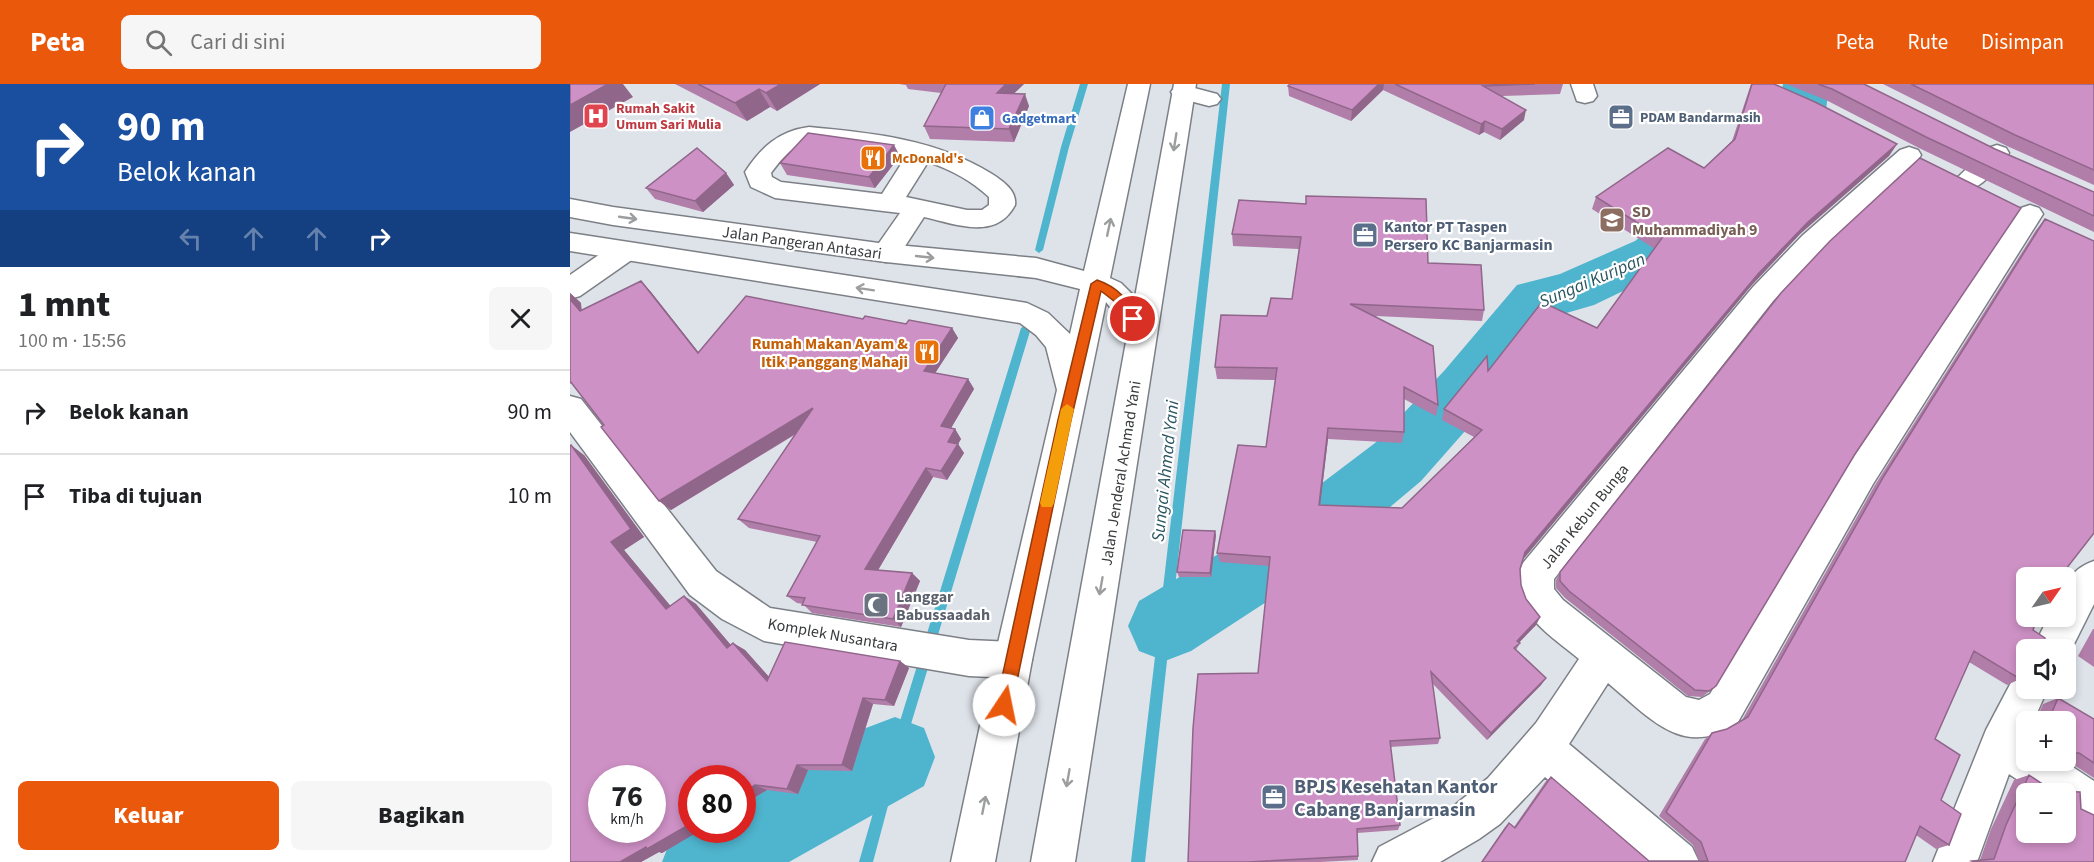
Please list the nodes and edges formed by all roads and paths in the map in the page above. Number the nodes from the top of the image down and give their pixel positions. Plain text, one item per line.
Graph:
1 (1139, 84) edge
2 (1184, 88) edge
3 (1209, 99) dead end
4 (922, 151) junction
5 (2022, 165) edge
6 (1968, 184) junction
7 (900, 206) junction
8 (570, 208) edge
9 (570, 242) edge
10 (623, 252) junction
11 (875, 252) junction
12 (1097, 284) junction
13 (570, 289) edge
14 (1141, 342) junction
15 (1070, 398) junction
16 (570, 408) edge
17 (581, 446) edge
18 (2094, 577) edge
19 (2057, 639) edge
20 (1603, 657) junction
21 (1013, 660) junction
22 (2024, 699) edge
23 (2000, 744) junction
24 (1542, 748) junction
25 (2094, 805) edge
26 (973, 862) edge
27 (1053, 862) edge
28 (1394, 862) edge
29 (1677, 862) edge
30 (1955, 862) edge

12 -> 1 main road
2 - 3 main road
2 -> 14 main road, Jalan Jenderal Achmad Yani
4 - 7 main road
4 - 7 main road
4 - 7 main road
5 - 6 main road, Jalan Kebun Bunga
6 - 20 main road, Jalan Kebun Bunga
6 - 20 main road
7 - 11 main road
8 -> 11 main road, Jalan Pangeran Antasari
9 - 10 main road
10 - 13 main road
15 -> 10 main road
11 -> 12 main road, Jalan Pangeran Antasari
12 - 14 main road, Jalan Pangeran Antasari
12 - 15 main road
14 -> 27 main road, Jalan Jenderal Achmad Yani
15 - 21 main road
16 - 17 main road, Komplek Nusantara
17 - 21 main road, Komplek Nusantara
18 - 19 main road
20 - 24 main road
26 -> 21 main road
22 - 23 main road
23 - 25 main road
23 - 30 main road
24 - 28 main road
24 - 29 main road

